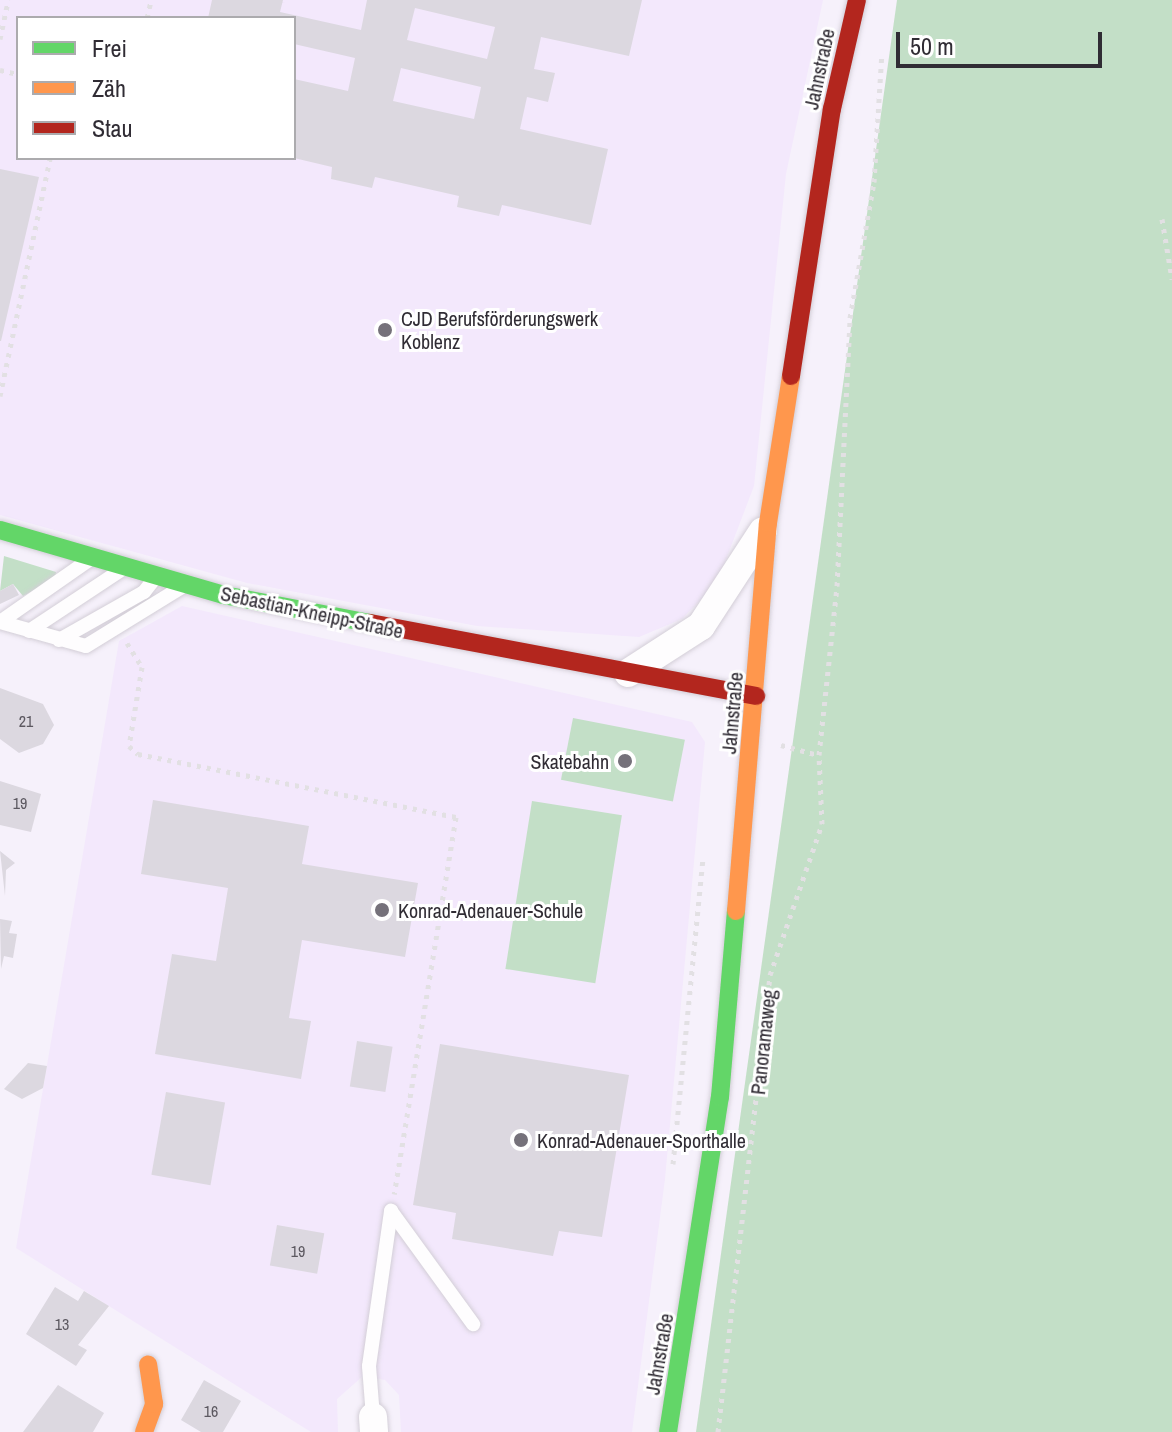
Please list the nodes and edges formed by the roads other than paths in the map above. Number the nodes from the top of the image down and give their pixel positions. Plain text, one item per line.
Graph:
1 (857, 0) edge
2 (768, 523) junction
3 (0, 530) edge
4 (92, 557) junction
5 (124, 566) junction
6 (157, 576) junction
7 (185, 583) junction
8 (0, 622) edge
9 (29, 631) junction
10 (59, 640) junction
11 (628, 673) junction
12 (756, 696) junction
13 (473, 1324) dead end
14 (148, 1364) dead end
15 (374, 1424) edge
16 (144, 1432) edge
17 (668, 1432) edge

1 - 2 street, Jahnstraße
2 - 11 street
2 - 12 street, Jahnstraße
3 - 4 street, Sebastian-Kneipp-Straße
4 - 5 street, Sebastian-Kneipp-Straße
4 - 8 lane
5 - 6 street, Sebastian-Kneipp-Straße
5 - 9 lane
6 - 7 street, Sebastian-Kneipp-Straße
6 - 10 lane
7 - 10 lane
7 - 11 street, Sebastian-Kneipp-Straße
8 - 9 lane
9 - 10 lane
11 - 12 street, Sebastian-Kneipp-Straße
12 - 17 street, Jahnstraße
13 - 15 lane
14 - 16 street

